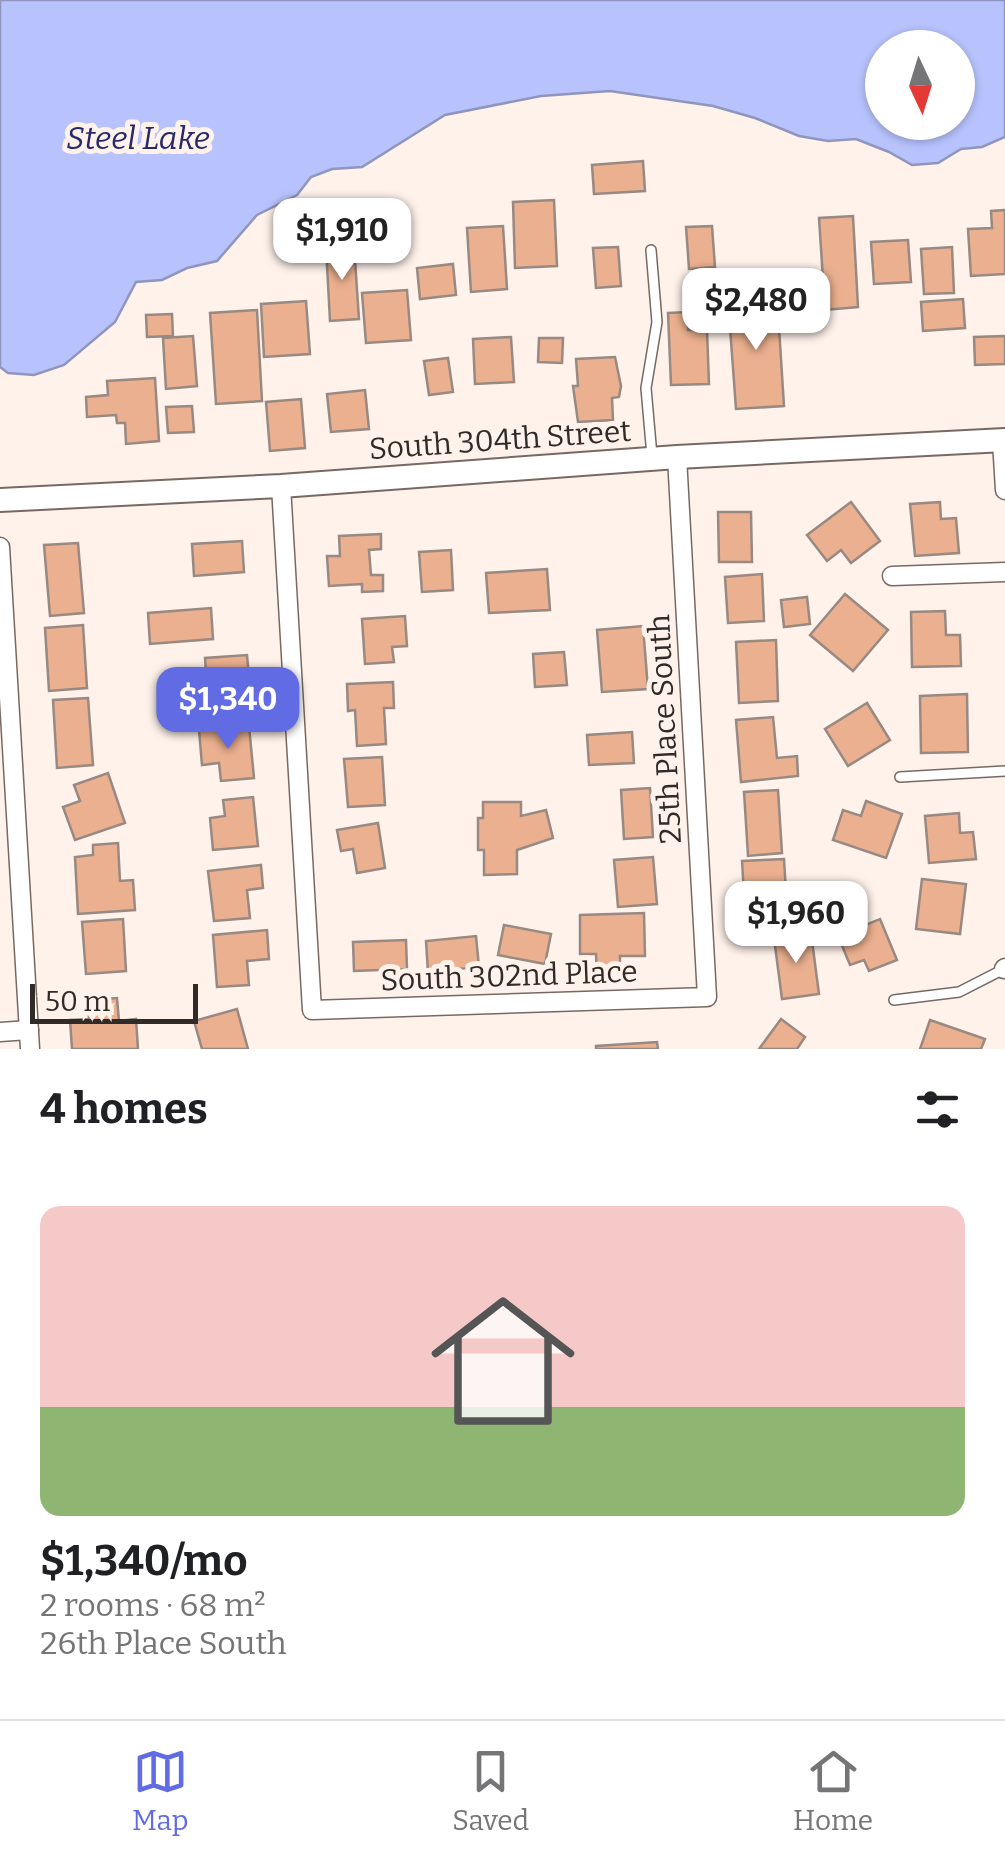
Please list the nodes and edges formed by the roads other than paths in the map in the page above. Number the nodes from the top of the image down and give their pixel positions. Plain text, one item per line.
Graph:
1 (651, 250) dead end
2 (1004, 441) edge
3 (677, 457) junction
4 (652, 459) junction
5 (282, 486) junction
6 (1005, 490) edge
7 (0, 500) edge
8 (0, 548) edge
9 (1005, 572) edge
10 (892, 576) dead end
11 (5, 748) edge
12 (1005, 772) edge
13 (900, 777) dead end
14 (7, 800) edge
15 (1005, 968) edge
16 (708, 997) joint
17 (894, 1000) dead end
18 (28, 1030) junction
19 (0, 1032) edge
20 (30, 1049) edge

1 - 4 lane
2 - 3 street, South 304th Street
2 - 6 street
3 - 4 street, South 304th Street
3 - 16 street, 25th Place South
4 - 5 street, South 304th Street
5 - 7 street, South 304th Street
5 - 16 street, South 302nd Place
8 - 11 street
9 - 10 street
11 - 14 street
12 - 13 lane
14 - 18 street
15 - 17 lane
18 - 19 street
18 - 20 street

